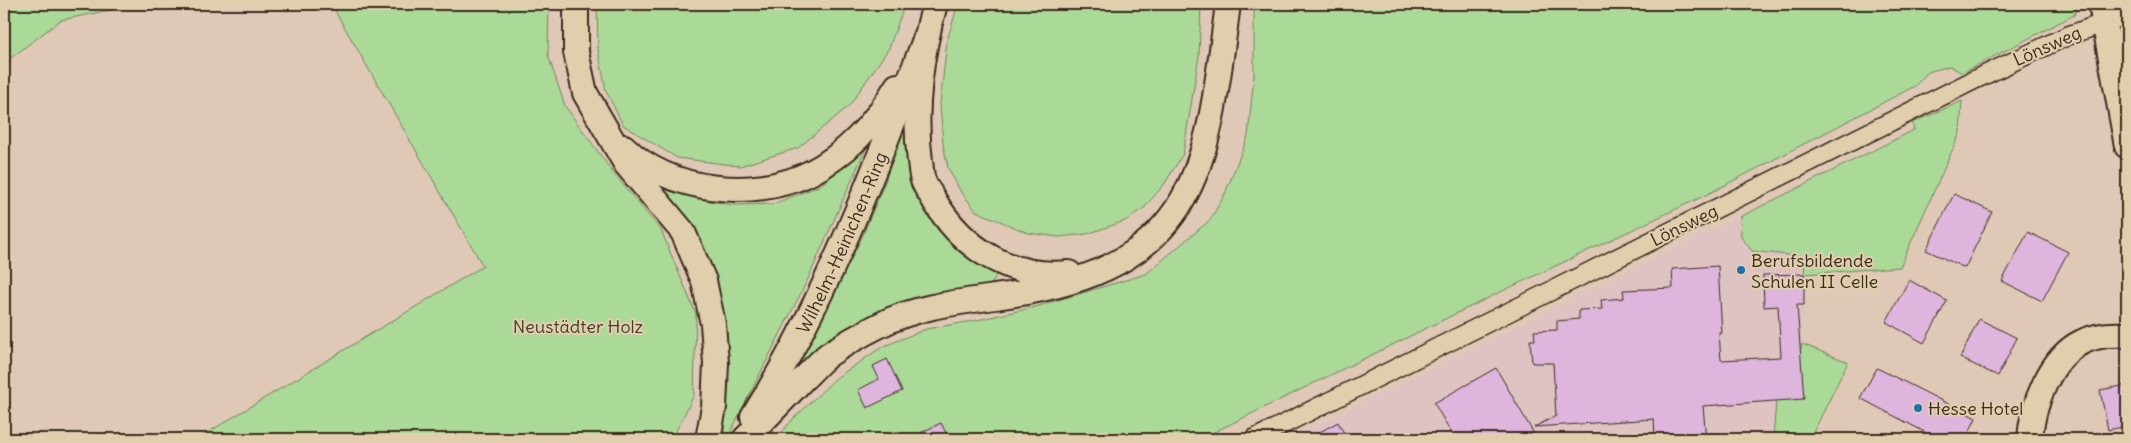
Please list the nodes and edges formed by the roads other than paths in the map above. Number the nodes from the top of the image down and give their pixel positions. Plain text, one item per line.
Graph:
1 (576, 4) edge
2 (935, 4) edge
3 (1228, 4) edge
4 (2110, 12) edge
5 (926, 37) junction
6 (2127, 72) edge
7 (603, 126) junction
8 (2126, 133) edge
9 (1122, 261) junction
10 (2127, 334) edge
11 (708, 439) edge
12 (738, 439) edge
13 (745, 439) edge
14 (1254, 439) edge
15 (2030, 439) edge

1 - 7 main road
2 - 5 main road
3 - 9 main road
4 - 6 main road
4 - 8 main road
4 - 14 street, Lönsweg
5 - 7 main road
5 - 9 main road
5 - 12 main road, Wilhelm-Heinichen-Ring
7 - 11 main road
9 - 13 main road
10 - 15 main road

